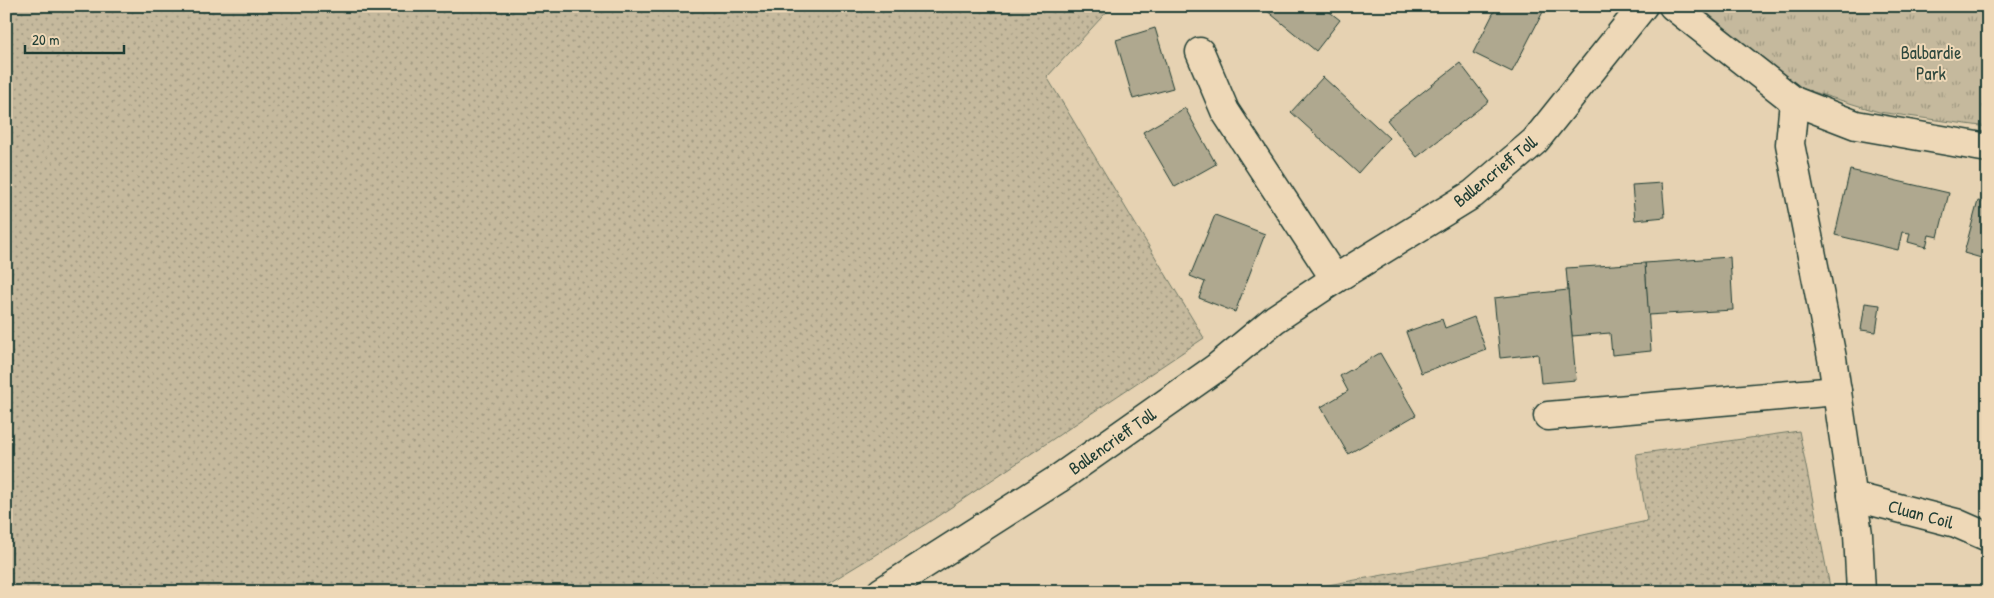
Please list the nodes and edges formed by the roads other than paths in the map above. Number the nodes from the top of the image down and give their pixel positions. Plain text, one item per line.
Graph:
1 (1643, 6) edge
2 (1673, 6) edge
3 (1200, 52) dead end
4 (1794, 101) junction
5 (1988, 148) edge
6 (1335, 279) junction
7 (1837, 391) junction
8 (1548, 416) dead end
9 (1852, 496) junction
10 (1988, 537) edge
11 (881, 592) edge
12 (1861, 592) edge

1 - 6 street, Ballencrieff Toll
2 - 4 street
3 - 6 street
4 - 5 street
4 - 7 street
6 - 11 street, Ballencrieff Toll
7 - 8 street
7 - 9 street
9 - 10 street, Cluan Coil
9 - 12 street

